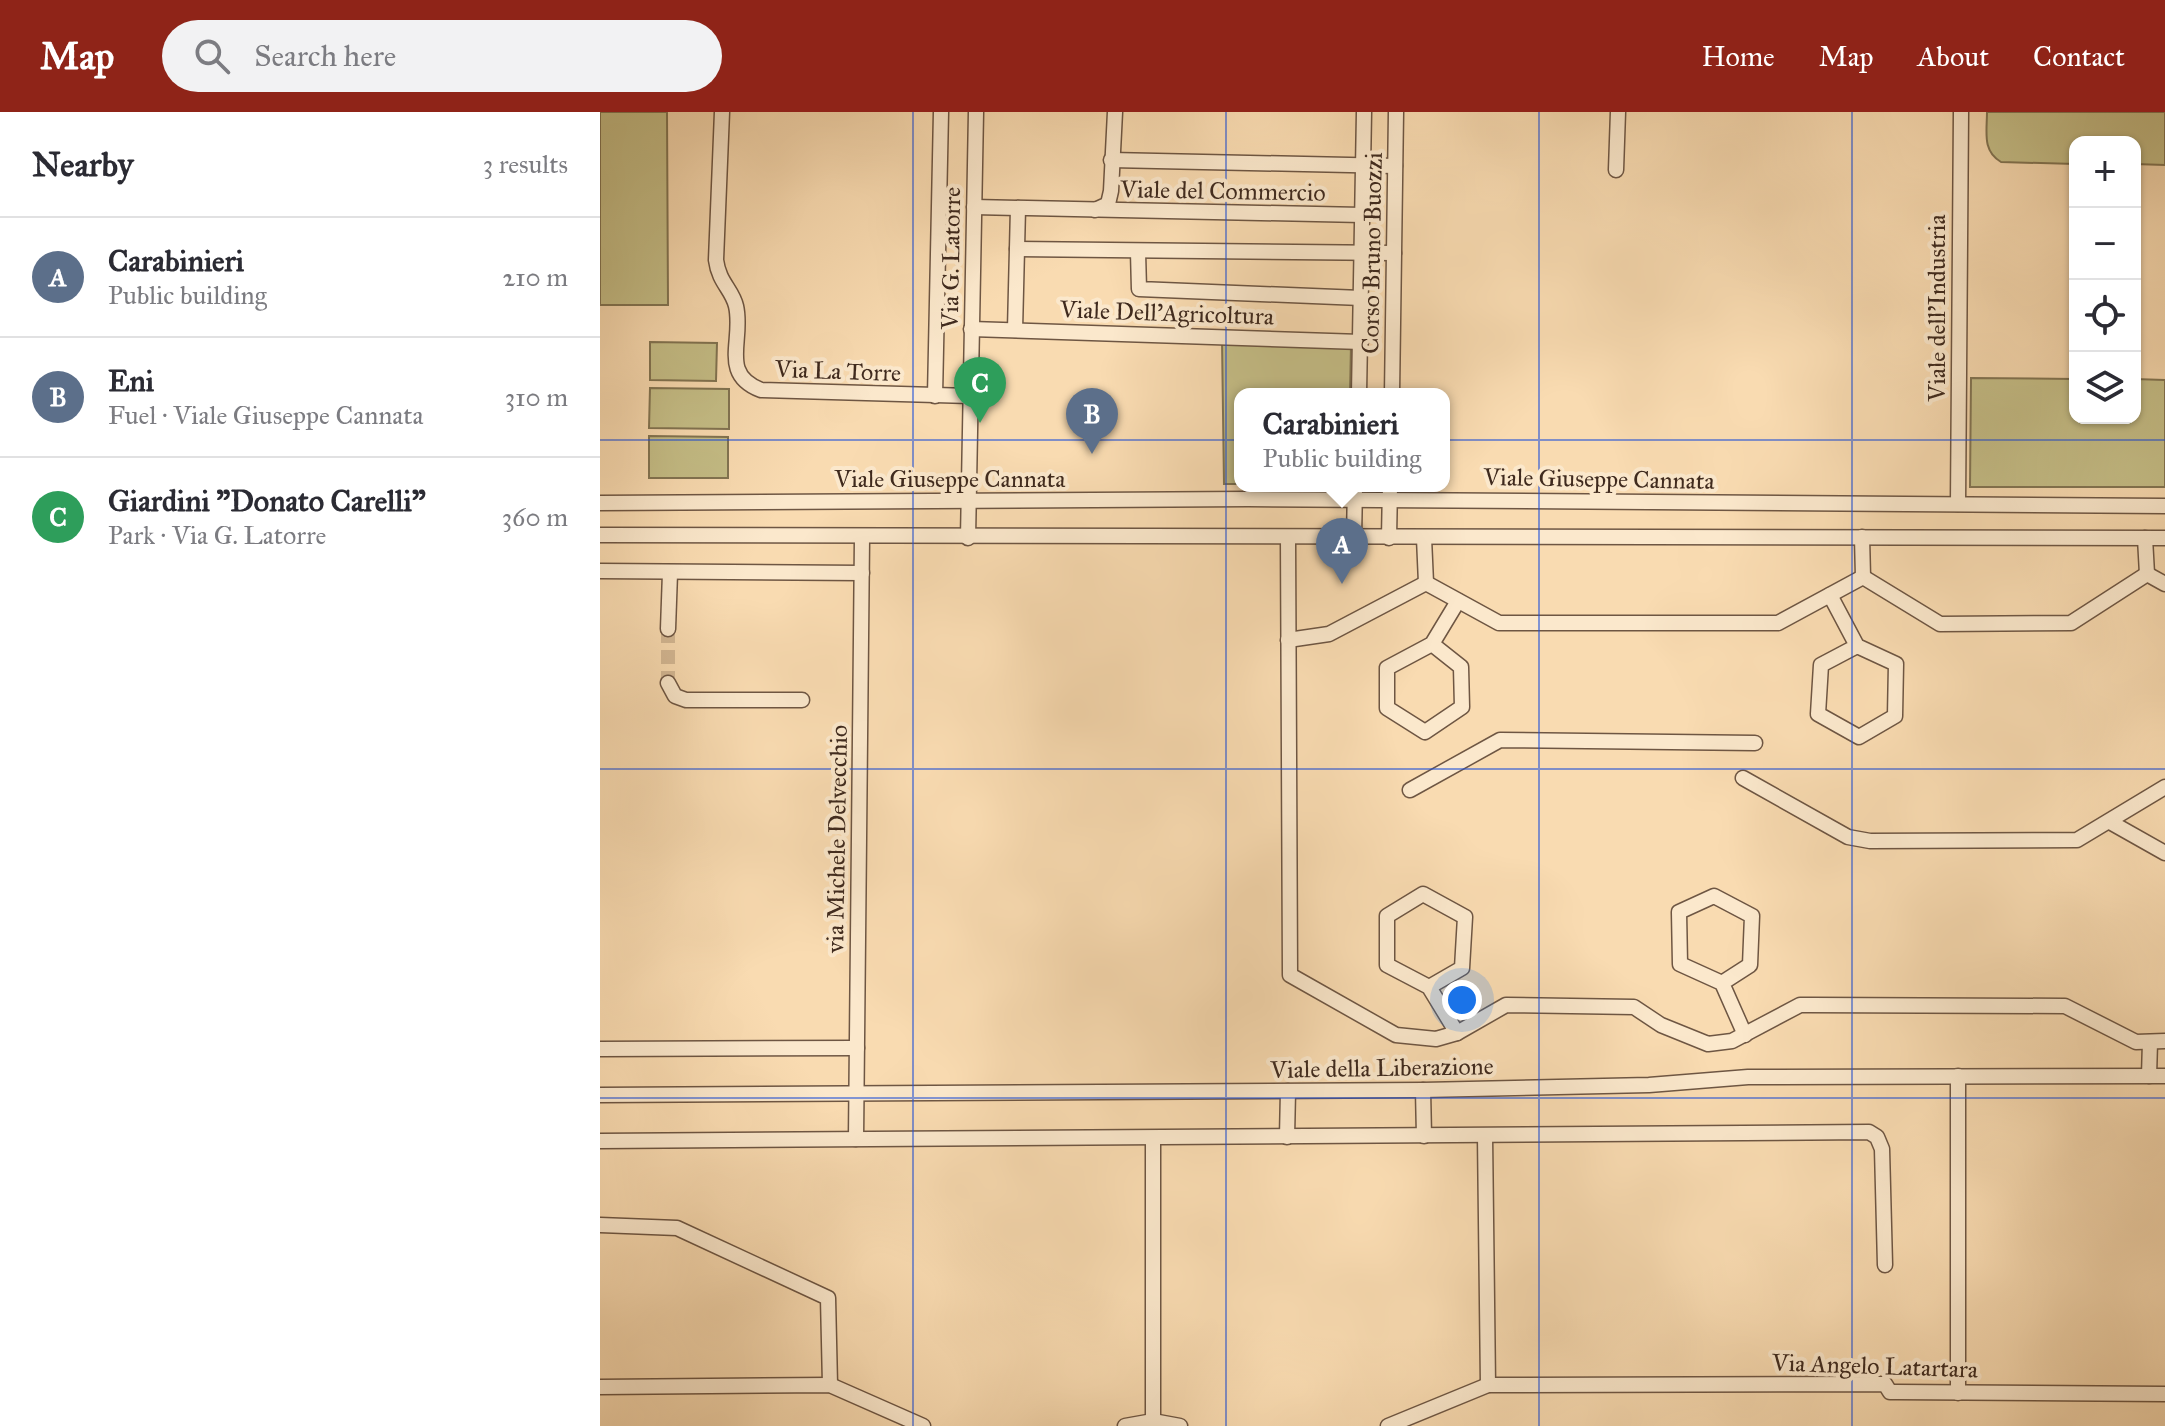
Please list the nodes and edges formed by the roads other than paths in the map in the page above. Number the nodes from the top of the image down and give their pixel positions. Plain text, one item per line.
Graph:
1 (722, 112) edge
2 (941, 112) edge
3 (976, 112) edge
4 (1115, 112) edge
5 (1364, 112) edge
6 (1396, 112) edge
7 (1618, 112) edge
8 (1961, 112) edge
9 (1111, 160) junction
10 (1363, 166) junction
11 (1395, 166) junction
12 (1616, 170) dead end
13 (974, 207) junction
14 (1018, 208) junction
15 (1095, 210) junction
16 (1362, 215) junction
17 (1017, 249) junction
18 (1138, 252) junction
19 (1362, 252) junction
20 (1394, 253) junction
21 (1361, 298) junction
22 (971, 329) junction
23 (1015, 330) junction
24 (1361, 342) junction
25 (1359, 388) edge
26 (1392, 388) edge
27 (935, 396) junction
28 (970, 396) junction
29 (1355, 493) edge
30 (1390, 493) edge
31 (967, 501) junction
32 (600, 503) edge
33 (1958, 504) junction
34 (2165, 506) edge
35 (600, 535) edge
36 (1862, 537) junction
37 (862, 538) junction
38 (968, 538) junction
39 (1288, 538) junction
40 (1354, 538) junction
41 (1389, 538) junction
42 (1424, 538) junction
43 (2145, 538) junction
44 (2165, 538) edge
45 (600, 571) edge
46 (670, 573) junction
47 (862, 573) junction
48 (2147, 574) junction
49 (1863, 577) junction
50 (1426, 583) junction
51 (2165, 584) edge
52 (1830, 595) junction
53 (1458, 601) junction
54 (668, 629) tunnel mouth
55 (1288, 640) junction
56 (1432, 644) junction
57 (1857, 646) junction
58 (668, 683) dead end
59 (802, 700) dead end
60 (1755, 743) dead end
61 (1743, 778) dead end
62 (2165, 787) edge
63 (1410, 790) dead end
64 (2110, 822) junction
65 (2165, 853) edge
66 (1722, 983) junction
67 (1429, 987) junction
68 (1457, 1033) junction
69 (1745, 1035) junction
70 (2157, 1042) edge
71 (857, 1048) junction
72 (600, 1049) edge
73 (1958, 1076) junction
74 (2149, 1076) junction
75 (2165, 1076) edge
76 (1423, 1090) junction
77 (1288, 1091) junction
78 (600, 1095) edge
79 (857, 1095) junction
80 (1424, 1136) junction
81 (1485, 1136) junction
82 (1287, 1137) junction
83 (1153, 1138) junction
84 (856, 1139) junction
85 (600, 1141) edge
86 (600, 1225) edge
87 (1885, 1265) dead end
88 (830, 1385) junction
89 (1488, 1385) junction
90 (600, 1387) edge
91 (1958, 1393) junction
92 (2165, 1394) edge
93 (1139, 1423) edge
94 (923, 1426) edge
95 (1180, 1426) edge
96 (1388, 1426) edge

1 - 27 street, Via La Torre
2 - 27 street, Via G. Latorre
3 - 13 street, Via G. Latorre
4 - 9 street, Viale del Commercio
5 - 10 street, Corso Bruno Buozzi
6 - 11 street, Corso Bruno Buozzi
7 - 12 street
8 - 33 street, Viale dell'Industria
9 - 10 street
9 - 15 street, Viale del Commercio
10 - 11 street
10 - 16 street, Corso Bruno Buozzi
11 - 20 street, Corso Bruno Buozzi
13 - 14 street
13 - 22 street, Via G. Latorre
14 - 15 street
14 - 17 street
15 - 16 street, Viale del Commercio
16 - 19 street, Corso Bruno Buozzi
17 - 18 street
17 - 23 street
18 - 19 street
18 - 21 street
19 - 20 street
19 - 21 street, Corso Bruno Buozzi
20 - 26 street, Corso Bruno Buozzi
21 - 24 street, Corso Bruno Buozzi
22 - 23 street, Viale Dell'Agricoltura
22 - 28 street, Via G. Latorre
23 - 24 street, Viale Dell'Agricoltura
24 - 25 street, Corso Bruno Buozzi
27 - 28 street, Via La Torre
28 - 31 street, Via G. Latorre
29 - 30 street, Viale Giuseppe Cannata
29 - 31 street, Viale Giuseppe Cannata
29 - 40 street
30 - 33 street, Viale Giuseppe Cannata
30 - 41 street
31 - 32 street, Viale Giuseppe Cannata
31 - 38 street, Via G. Latorre
33 - 34 street, Viale Giuseppe Cannata
35 - 37 street
36 - 42 street
36 - 43 street
36 - 49 street
37 - 38 street
37 - 47 street, via Michele Delvecchio
38 - 39 street
39 - 40 street
39 - 55 street
40 - 41 street
41 - 42 street
42 - 50 street
43 - 44 street
43 - 48 street
45 - 46 street
46 - 47 street
46 - 54 street
47 - 71 street, via Michele Delvecchio
48 - 49 street
48 - 51 street
49 - 52 street
50 - 53 street
50 - 55 street
52 - 53 street
52 - 57 street
53 - 56 street
55 - 68 street
56 - 56 street
57 - 57 street
58 - 59 street
60 - 63 street
61 - 64 street
62 - 64 street
64 - 65 street
66 - 66 street
66 - 69 street
67 - 67 street
67 - 68 street
68 - 69 street
69 - 70 street
70 - 74 street
71 - 72 street
71 - 79 street, via Michele Delvecchio
73 - 74 street, Viale della Liberazione
73 - 76 street, Viale della Liberazione
73 - 91 street
74 - 75 street, Viale della Liberazione
76 - 77 street, Viale della Liberazione
76 - 80 street
77 - 79 street, Viale della Liberazione
77 - 82 street
78 - 79 street, Viale della Liberazione
79 - 84 street, via Michele Delvecchio
80 - 81 street
80 - 82 street
81 - 87 street
81 - 89 street
82 - 83 street
83 - 84 street
83 - 93 street
84 - 85 street
86 - 88 street
88 - 90 street
88 - 94 street
89 - 91 street, Via Angelo Latartara
89 - 96 street
91 - 92 street, Via Angelo Latartara
93 - 95 street

